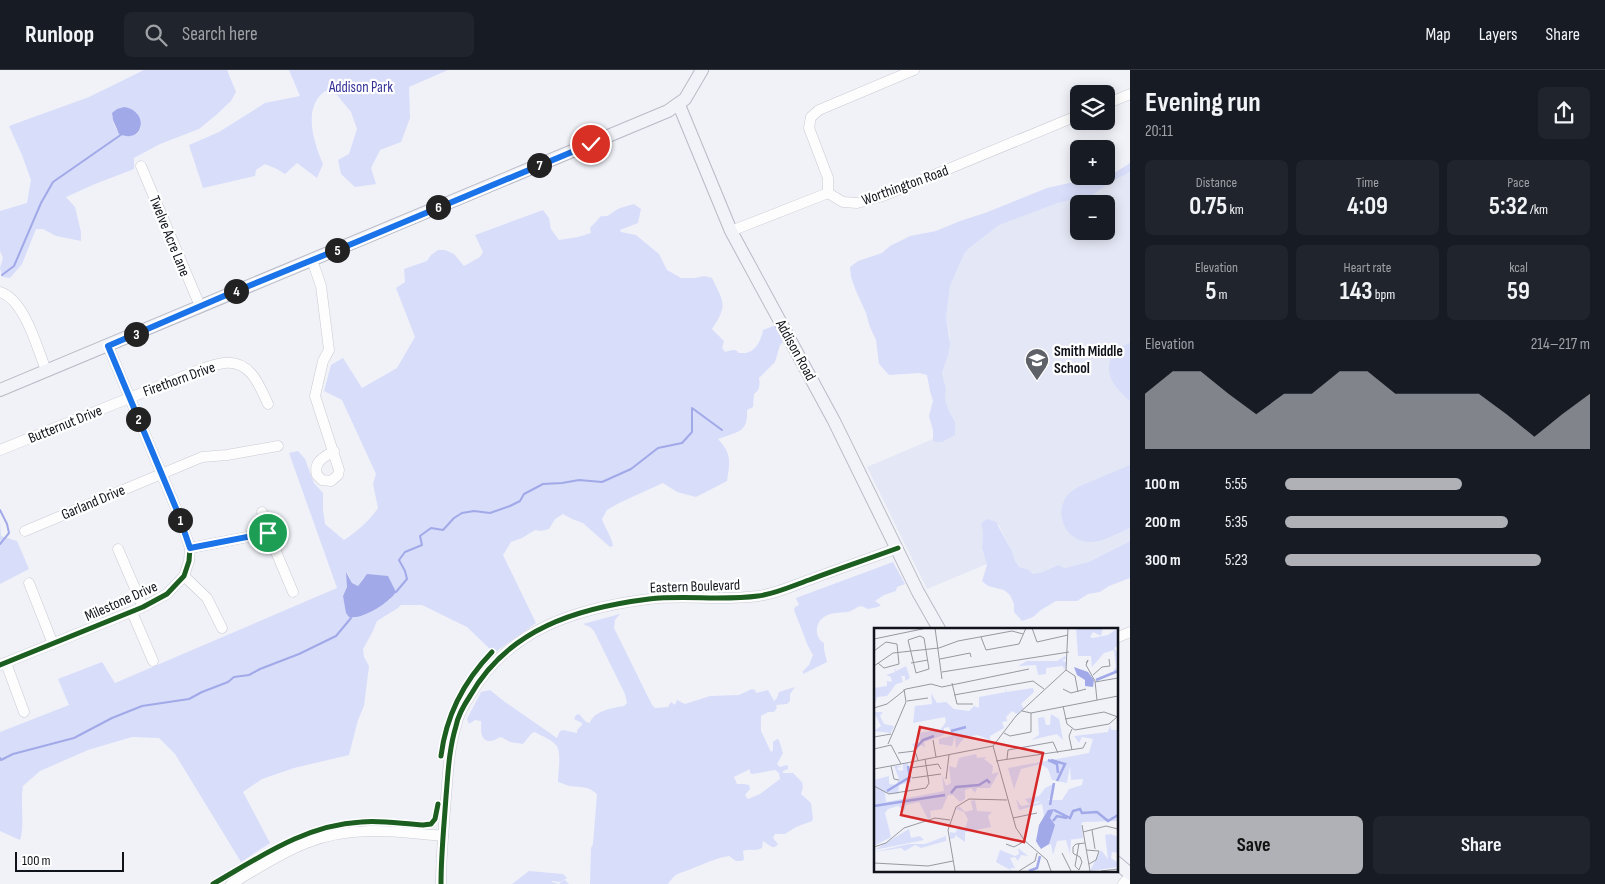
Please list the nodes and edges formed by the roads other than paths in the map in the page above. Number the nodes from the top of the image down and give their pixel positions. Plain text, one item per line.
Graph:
1 (702, 70) edge
2 (914, 70) edge
3 (1130, 94) edge
4 (1115, 100) edge
5 (679, 105) junction
6 (1070, 119) edge
7 (141, 166) dead end
8 (828, 193) junction
9 (731, 231) junction
10 (312, 260) junction
11 (0, 292) edge
12 (200, 306) junction
13 (108, 346) junction
14 (46, 370) junction
15 (0, 390) edge
16 (130, 398) junction
17 (268, 404) dead end
18 (278, 446) dead end
19 (0, 450) edge
20 (334, 451) dead end
21 (162, 474) junction
22 (262, 512) dead end
23 (25, 531) dead end
24 (268, 533) junction
25 (190, 548) junction
26 (898, 548) junction
27 (118, 549) dead end
28 (184, 576) junction
29 (29, 583) dead end
30 (293, 592) dead end
31 (143, 607) junction
32 (132, 612) junction
33 (222, 628) dead end
34 (938, 628) edge
35 (1130, 632) edge
36 (1118, 637) edge
37 (53, 644) junction
38 (153, 661) dead end
39 (3, 664) edge
40 (24, 712) dead end
41 (443, 836) junction
42 (1118, 864) edge
43 (1130, 875) edge
44 (231, 884) edge
45 (441, 884) edge
46 (1123, 884) edge

1 - 5 main road
2 - 8 street
3 - 4 street
5 - 9 main road, Addison Road
5 - 10 main road
6 - 8 street, Worthington Road
7 - 12 street, Twelve Acre Lane
8 - 9 street
9 - 26 main road, Addison Road
10 - 12 main road
10 - 20 street
11 - 14 street
12 - 13 main road
13 - 14 main road
13 - 16 street
14 - 15 main road
16 - 17 street, Firethorn Drive
16 - 19 street, Butternut Drive
16 - 21 street
18 - 21 street, Garland Drive
21 - 23 street, Garland Drive
21 - 25 street
22 - 24 street
24 - 25 street
24 - 30 street
25 - 28 street
26 - 34 main road, Addison Road
26 - 41 street, Eastern Boulevard
27 - 31 street
28 - 31 street, Milestone Drive
28 - 33 street
29 - 37 street
31 - 32 street, Milestone Drive
32 - 37 street, Milestone Drive
32 - 38 street
35 - 36 street
37 - 39 street, Milestone Drive
39 - 40 street
41 - 44 street
41 - 45 street, Eastern Boulevard
42 - 43 main road
43 - 46 street

